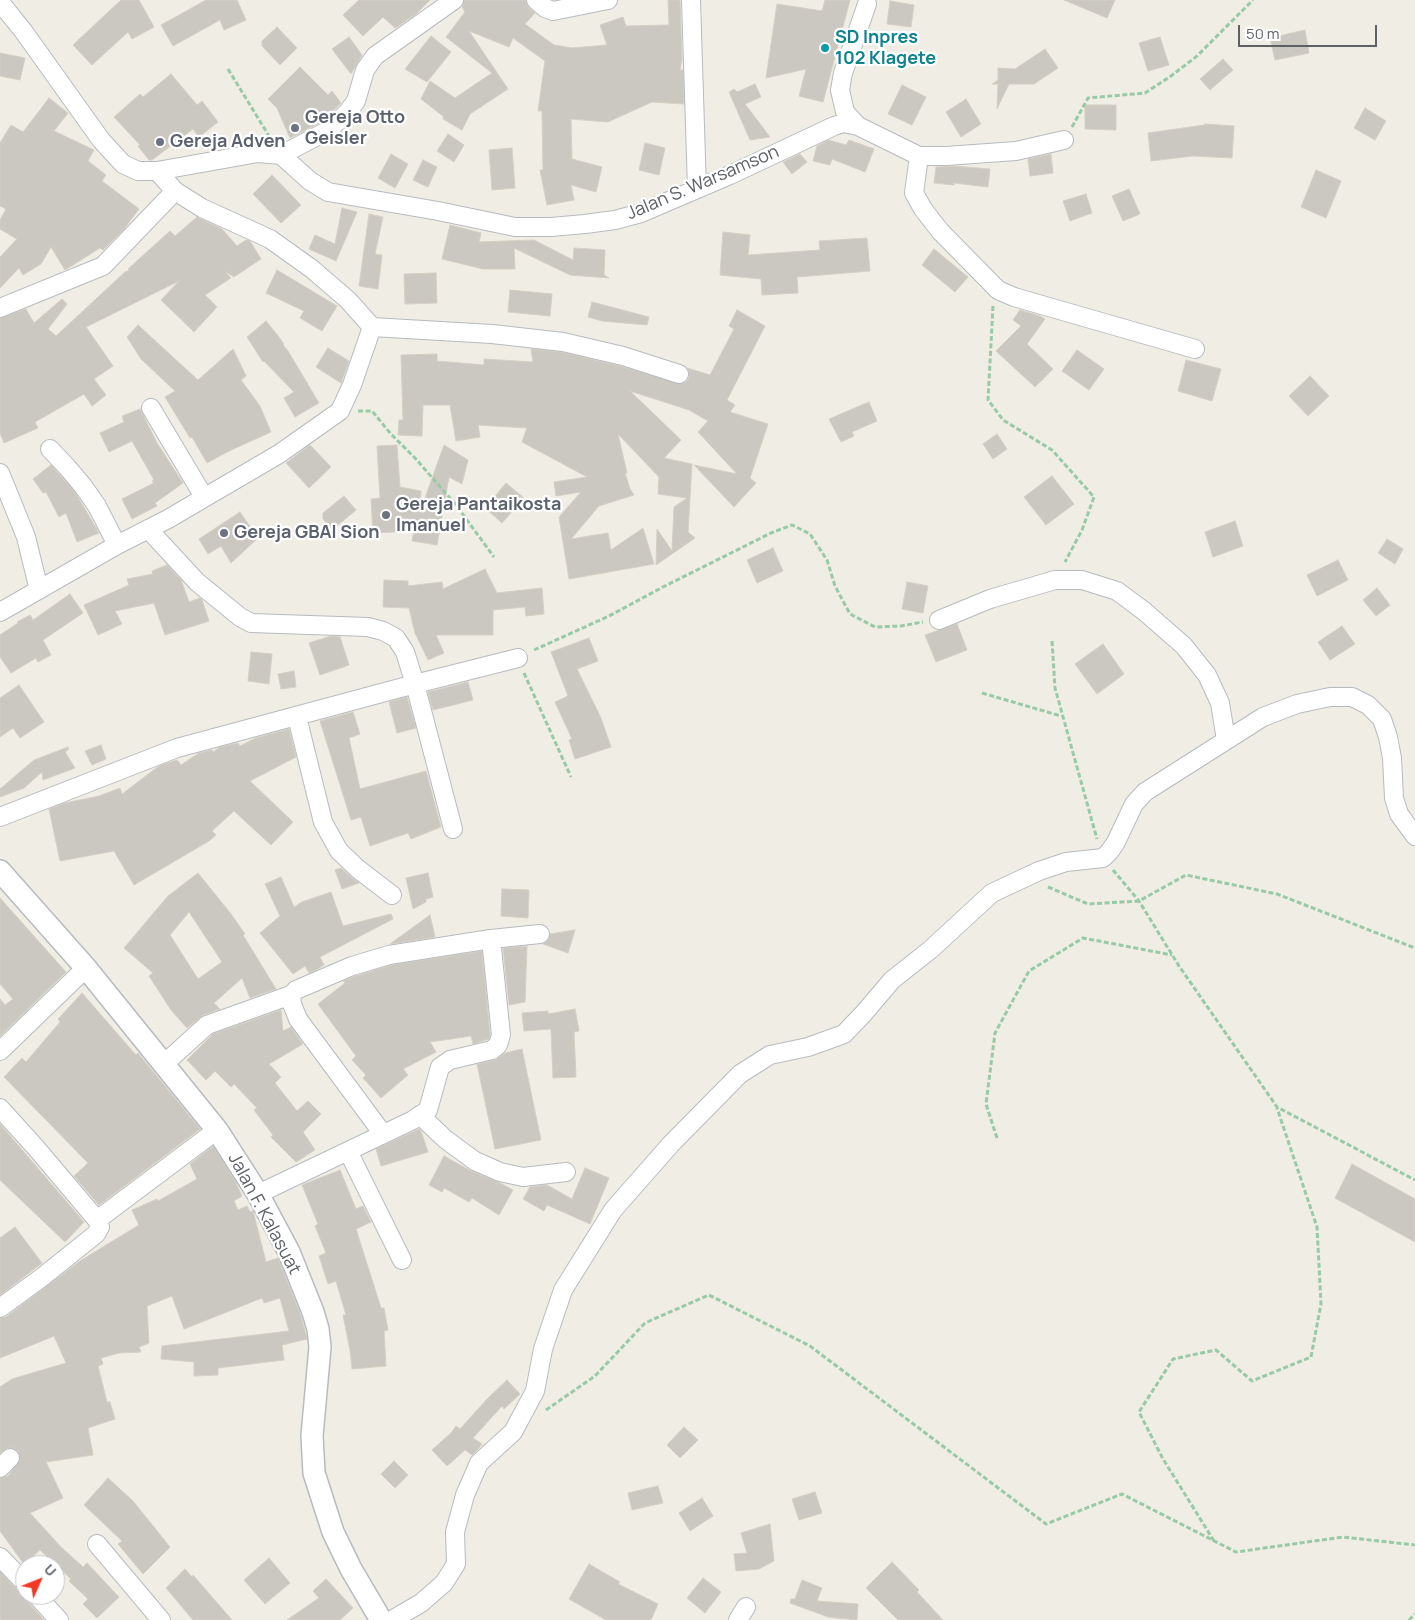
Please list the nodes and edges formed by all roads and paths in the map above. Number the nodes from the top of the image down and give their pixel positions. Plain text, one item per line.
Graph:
1 (454, 0) edge
2 (536, 0) edge
3 (608, 0) edge
4 (691, 0) edge
5 (1254, 0) edge
6 (0, 2) edge
7 (867, 4) dead end
8 (228, 69) dead end
9 (858, 126) junction
10 (1064, 140) joint
11 (281, 156) junction
12 (919, 156) junction
13 (157, 171) junction
14 (697, 189) junction
15 (175, 191) junction
16 (998, 290) junction
17 (0, 308) edge
18 (372, 327) junction
19 (1195, 349) dead end
20 (679, 374) dead end
21 (151, 408) dead end
22 (340, 411) junction
23 (50, 449) dead end
24 (0, 473) edge
25 (204, 497) junction
26 (148, 529) junction
27 (117, 545) junction
28 (494, 557) dead end
29 (1055, 580) junction
30 (39, 590) junction
31 (0, 612) edge
32 (939, 620) joint
33 (1052, 641) dead end
34 (518, 658) junction
35 (415, 684) junction
36 (982, 694) dead end
37 (1062, 716) junction
38 (297, 717) junction
39 (1226, 740) junction
40 (571, 777) dead end
41 (0, 817) edge
42 (453, 829) dead end
43 (1415, 836) edge
44 (1103, 858) junction
45 (0, 872) edge
46 (1046, 886) dead end
47 (392, 895) dead end
48 (1139, 901) junction
49 (540, 934) dead end
50 (492, 939) junction
51 (1415, 948) edge
52 (1173, 955) junction
53 (86, 968) junction
54 (290, 995) junction
55 (0, 1051) edge
56 (164, 1064) junction
57 (1277, 1107) junction
58 (0, 1108) edge
59 (420, 1115) junction
60 (217, 1130) junction
61 (382, 1134) junction
62 (998, 1138) dead end
63 (348, 1151) junction
64 (566, 1172) dead end
65 (1415, 1180) edge
66 (258, 1194) junction
67 (97, 1220) junction
68 (402, 1260) dead end
69 (0, 1308) edge
70 (546, 1410) dead end
71 (1215, 1542) junction
72 (97, 1544) dead end
73 (1415, 1545) edge
74 (0, 1557) edge
75 (15, 1573) edge
76 (45, 1605) edge
77 (1415, 1614) edge
78 (59, 1620) edge
79 (161, 1620) edge
80 (381, 1620) edge
81 (392, 1620) edge
82 (1409, 1620) edge

1 - 11 street
2 - 3 street
4 - 14 street
5 - 10 path
6 - 13 street
7 - 9 street
8 - 11 path
9 - 12 street, Jalan S. Warsamson
9 - 14 street, Jalan S. Warsamson
10 - 12 street, Jalan S. Warsamson
11 - 13 street
11 - 14 street, Jalan S. Warsamson
12 - 16 street
13 - 15 street
15 - 17 street
15 - 18 street
16 - 19 street
16 - 29 path
18 - 20 street
18 - 22 street
21 - 25 street
22 - 25 street
22 - 28 path
23 - 27 street
24 - 30 street
25 - 26 street
26 - 27 street
26 - 35 street
27 - 30 street
29 - 32 street
29 - 39 street
30 - 31 street
32 - 34 path
33 - 37 path
34 - 35 street
34 - 40 path
35 - 38 street
35 - 42 street
36 - 37 path
37 - 44 path
38 - 41 street
38 - 47 street
39 - 43 street
39 - 44 street
44 - 48 path
44 - 81 street
45 - 53 street, Jalan F. Kalasuat
46 - 48 path
48 - 51 path
48 - 52 path
49 - 50 street
50 - 54 street
50 - 59 street
52 - 57 path
52 - 62 path
53 - 55 street
53 - 56 street, Jalan F. Kalasuat
54 - 56 street
54 - 61 street
56 - 60 street, Jalan F. Kalasuat
57 - 65 path
57 - 71 path
58 - 67 street
59 - 61 street
59 - 64 street
60 - 66 street, Jalan F. Kalasuat
60 - 67 street
61 - 63 street
63 - 66 street
63 - 68 street
66 - 80 street, Jalan F. Kalasuat
67 - 69 street
70 - 71 path
71 - 73 path
72 - 79 street
74 - 75 street
76 - 78 street
77 - 82 path

